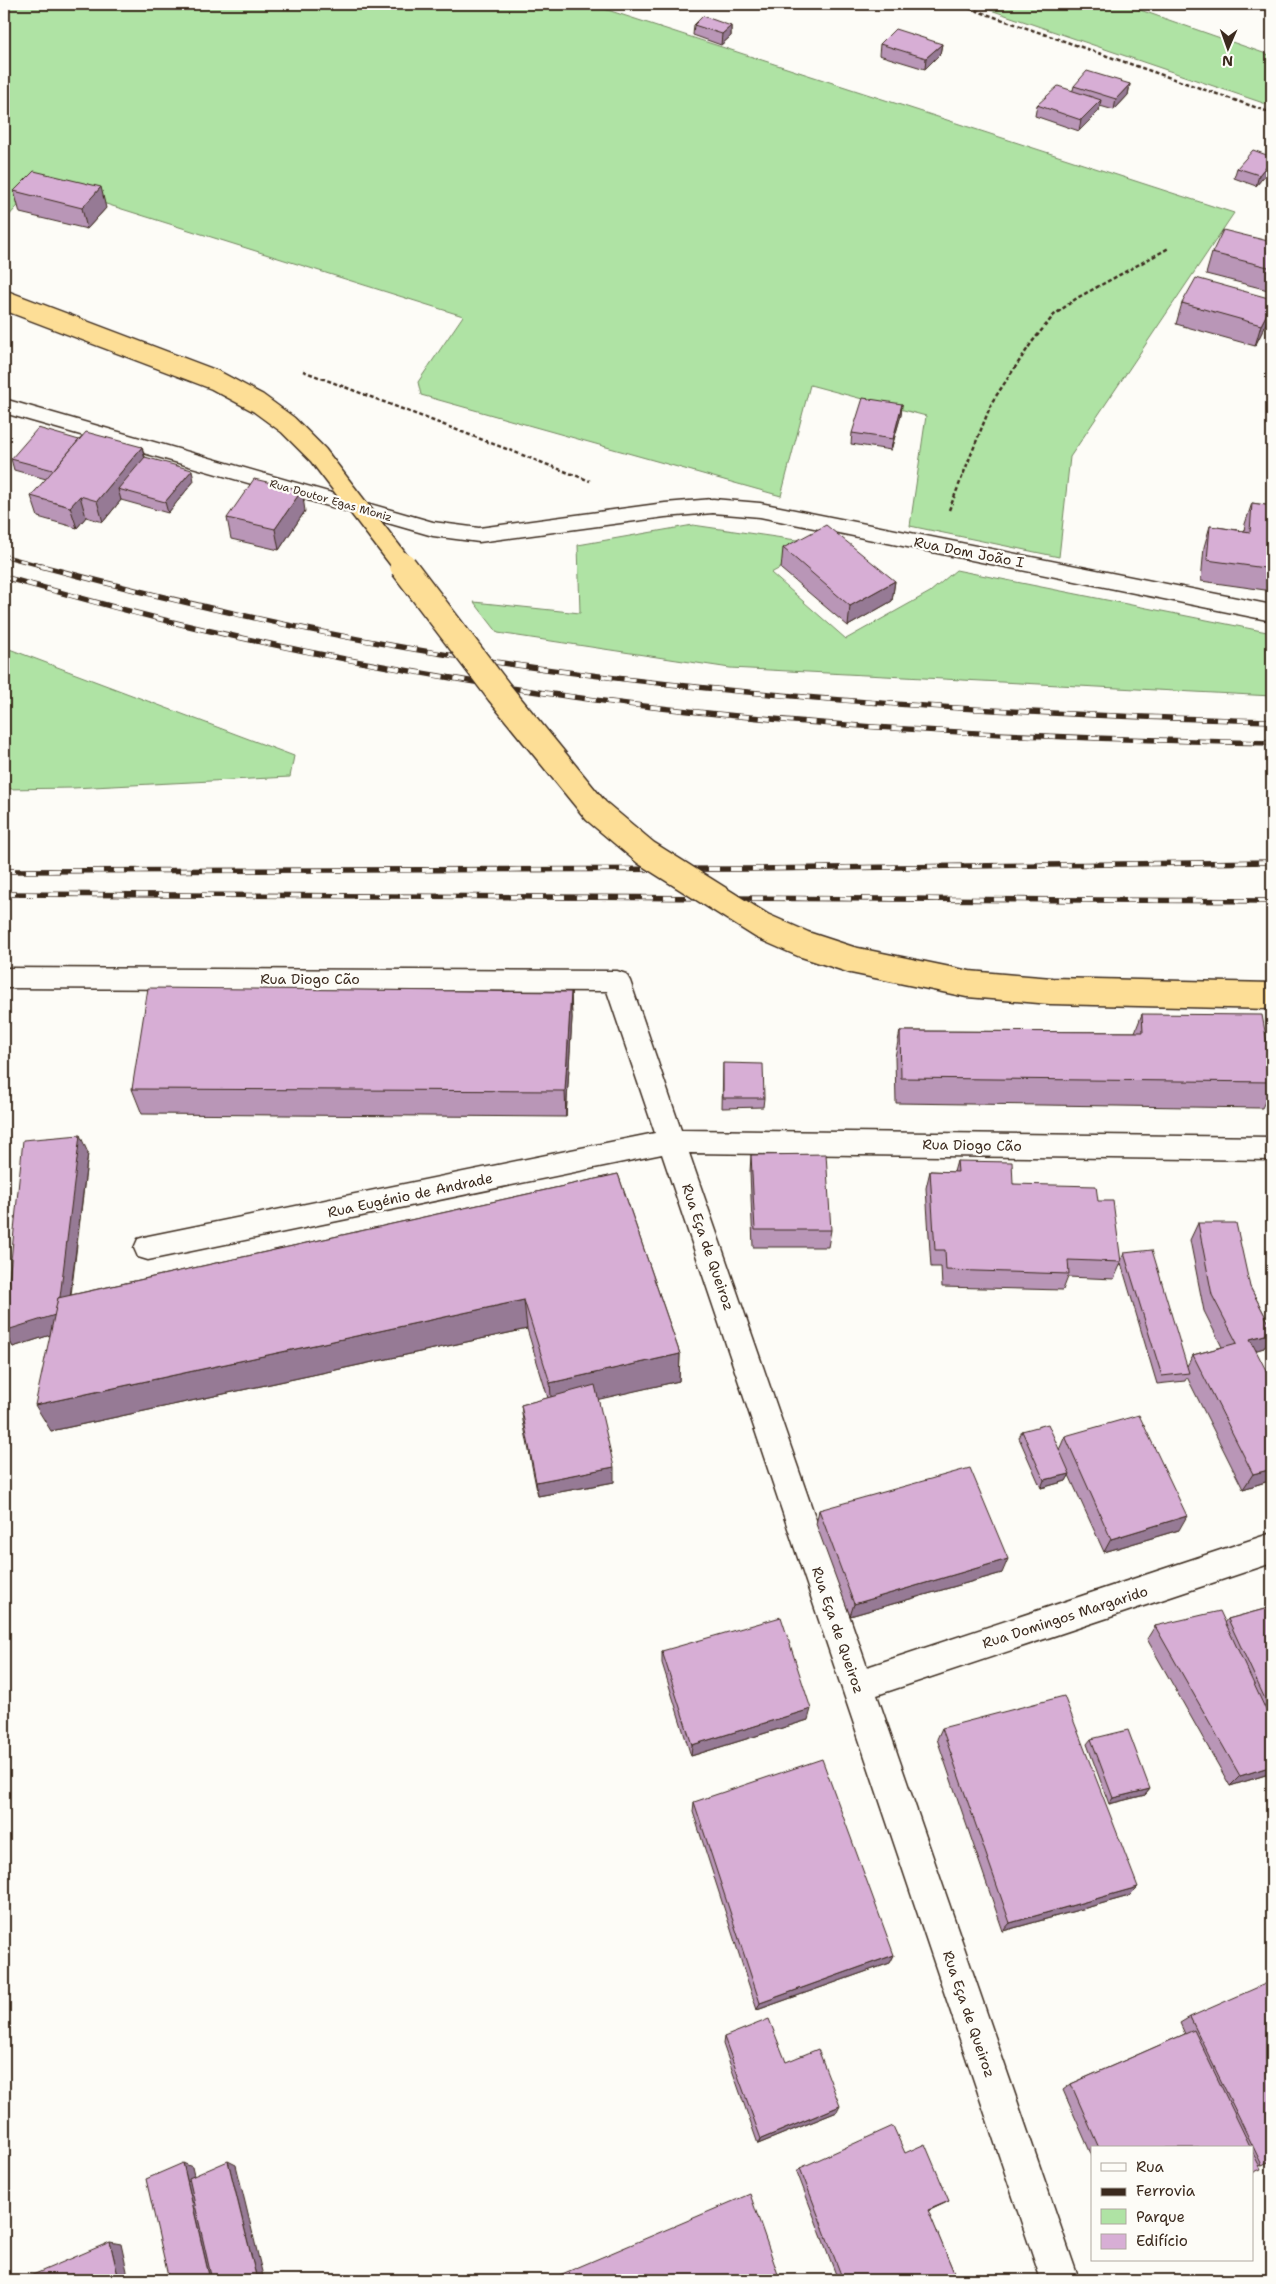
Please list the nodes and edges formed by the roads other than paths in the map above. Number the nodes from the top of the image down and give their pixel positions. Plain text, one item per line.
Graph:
1 (4, 300) edge
2 (4, 406) edge
3 (665, 510) joint
4 (1272, 613) edge
5 (4, 978) edge
6 (617, 981) joint
7 (1272, 996) edge
8 (672, 1141) junction
9 (1272, 1148) edge
10 (148, 1248) dead end
11 (1272, 1548) edge
12 (857, 1686) junction
13 (1060, 2280) edge

1 - 7 main road, bridge
2 - 3 street, Rua Doutor Egas Moniz
3 - 4 street, Rua Dom João I
5 - 6 street, Rua Diogo Cão
6 - 8 street, Rua Eça de Queiroz
8 - 9 street, Rua Diogo Cão
8 - 10 street, Rua Eugénio de Andrade
8 - 12 street, Rua Eça de Queiroz
11 - 12 street, Rua Domingos Margarido
12 - 13 street, Rua Eça de Queiroz

